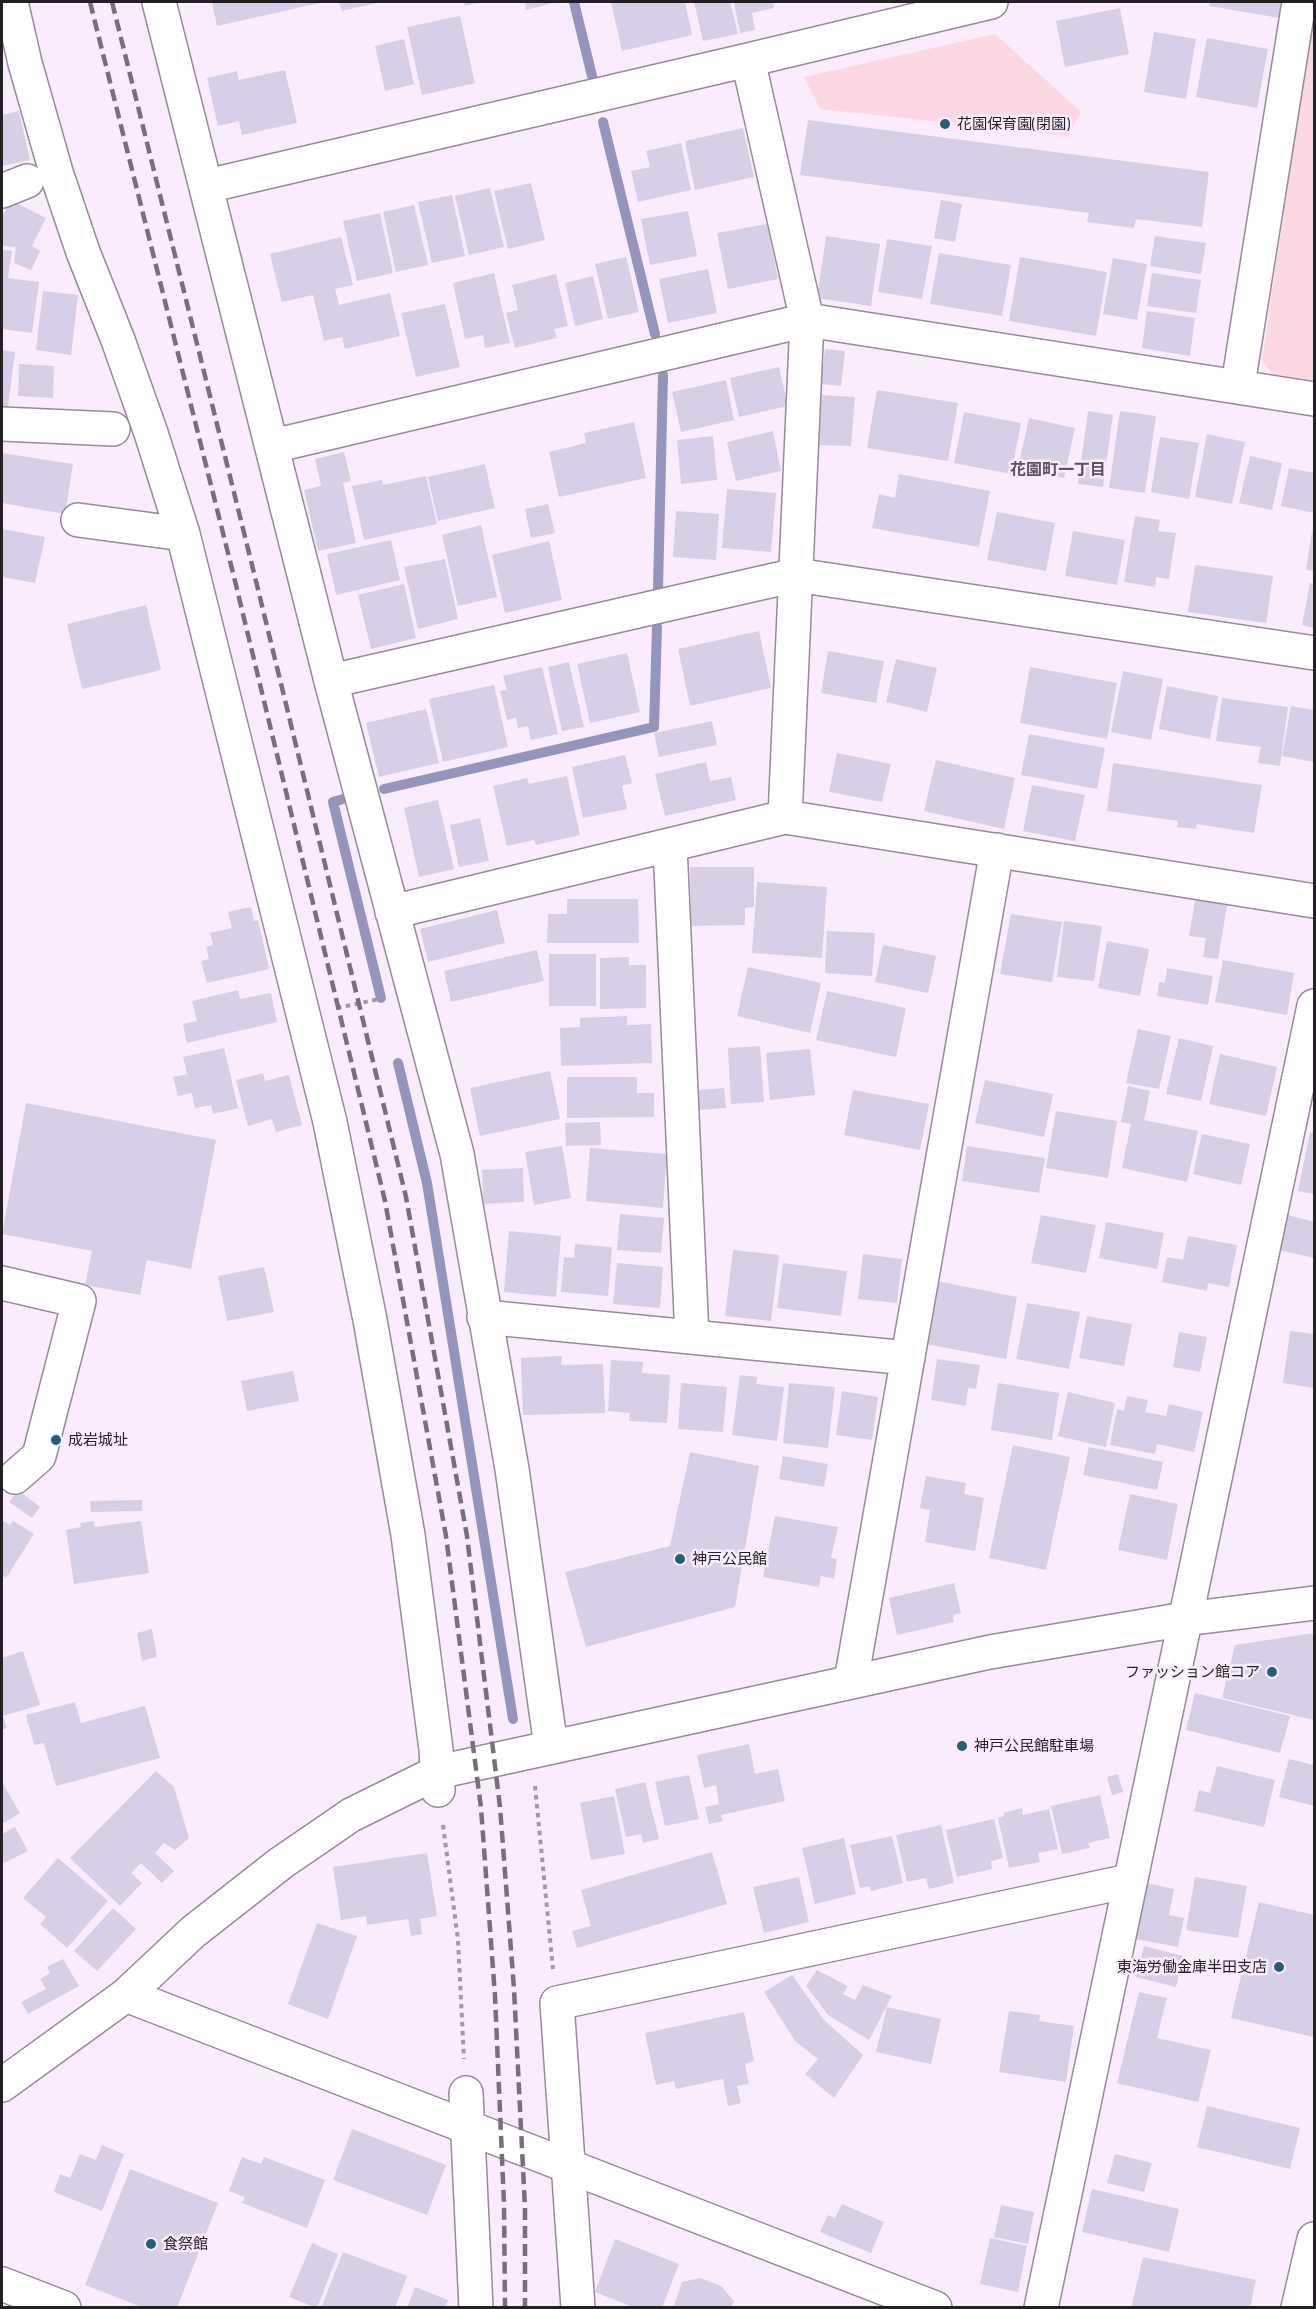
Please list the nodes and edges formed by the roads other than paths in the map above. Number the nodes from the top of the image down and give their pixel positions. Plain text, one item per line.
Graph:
1 (11, 2) edge
2 (159, 2) edge
3 (991, 2) edge
4 (1299, 2) edge
5 (748, 60) junction
6 (13, 66) edge
7 (207, 186) junction
8 (807, 320) junction
9 (1238, 386) junction
10 (1314, 399) edge
11 (2, 424) edge
12 (113, 429) dead end
13 (273, 446) junction
14 (78, 520) dead end
15 (183, 534) junction
16 (796, 575) junction
17 (1314, 653) edge
18 (331, 681) junction
19 (785, 817) junction
20 (670, 846) junction
21 (997, 850) junction
22 (1314, 901) edge
23 (392, 912) junction
24 (1314, 1006) edge
25 (2, 1283) edge
26 (484, 1317) junction
27 (692, 1337) junction
28 (908, 1358) junction
29 (15, 1477) dead end
30 (1314, 1603) edge
31 (1185, 1619) junction
32 (851, 1681) junction
33 (551, 1747) junction
34 (438, 1781) junction
35 (1129, 1881) junction
36 (126, 1995) junction
37 (2, 2085) edge
38 (466, 2093) road end
39 (469, 2127) junction
40 (568, 2166) junction
41 (1314, 2239) edge
42 (2, 2283) edge
43 (64, 2307) edge
44 (476, 2307) edge
45 (578, 2307) edge
46 (935, 2307) edge
47 (1041, 2307) edge
48 (1298, 2307) edge

1 - 6 street
2 - 7 street
3 - 5 street
4 - 9 street
5 - 7 street
5 - 8 street
6 - 15 street
7 - 13 street
8 - 9 street
8 - 13 street
8 - 16 street
9 - 10 street
11 - 12 street
13 - 18 street
14 - 15 street
15 - 34 street
16 - 17 street
16 - 18 street
16 - 19 street
18 - 23 street
19 - 20 street
19 - 21 street
20 - 23 street
20 - 27 street
21 - 22 street
21 - 28 street
23 - 26 street
24 - 31 street
25 - 29 street
26 - 27 street
26 - 33 street
27 - 28 street
28 - 32 street
30 - 31 street
31 - 32 street
31 - 35 street
32 - 33 street
33 - 34 street
34 - 36 street
35 - 40 street
35 - 47 street
36 - 37 street
36 - 39 street
38 - 39 street
39 - 40 street
39 - 44 street
40 - 45 street
40 - 46 street
41 - 48 street
42 - 43 street

